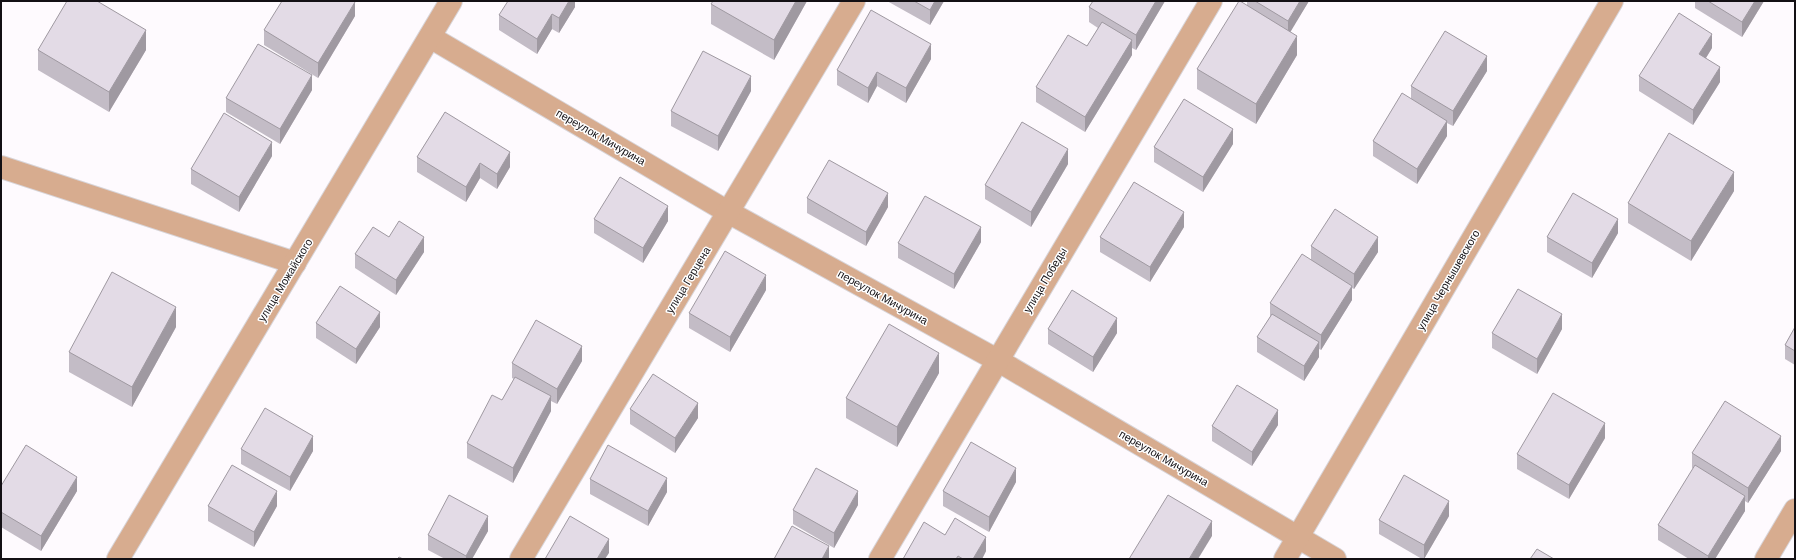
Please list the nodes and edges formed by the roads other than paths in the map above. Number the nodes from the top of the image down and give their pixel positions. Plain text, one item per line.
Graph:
1 (451, 1) edge
2 (854, 1) edge
3 (1211, 1) edge
4 (1612, 1) edge
5 (430, 37) junction
6 (1, 167) edge
7 (728, 212) junction
8 (295, 263) junction
9 (997, 360) junction
10 (1795, 510) edge
11 (1298, 537) junction
12 (118, 559) edge
13 (521, 559) edge
14 (880, 559) edge
15 (1285, 559) edge
16 (1335, 559) edge
17 (1766, 559) edge

1 - 5 street, улица Можайского
2 - 7 street, улица Герцена
3 - 9 street, улица Победы
4 - 11 street, улица Чернышевского
5 - 7 street, переулок Мичурина
5 - 8 street, улица Можайского
6 - 8 street
7 - 9 street, переулок Мичурина
7 - 13 street, улица Герцена
8 - 12 street, улица Можайского
9 - 11 street, переулок Мичурина
9 - 14 street, улица Победы
10 - 17 street
11 - 15 street, улица Чернышевского
11 - 16 street, переулок Мичурина

